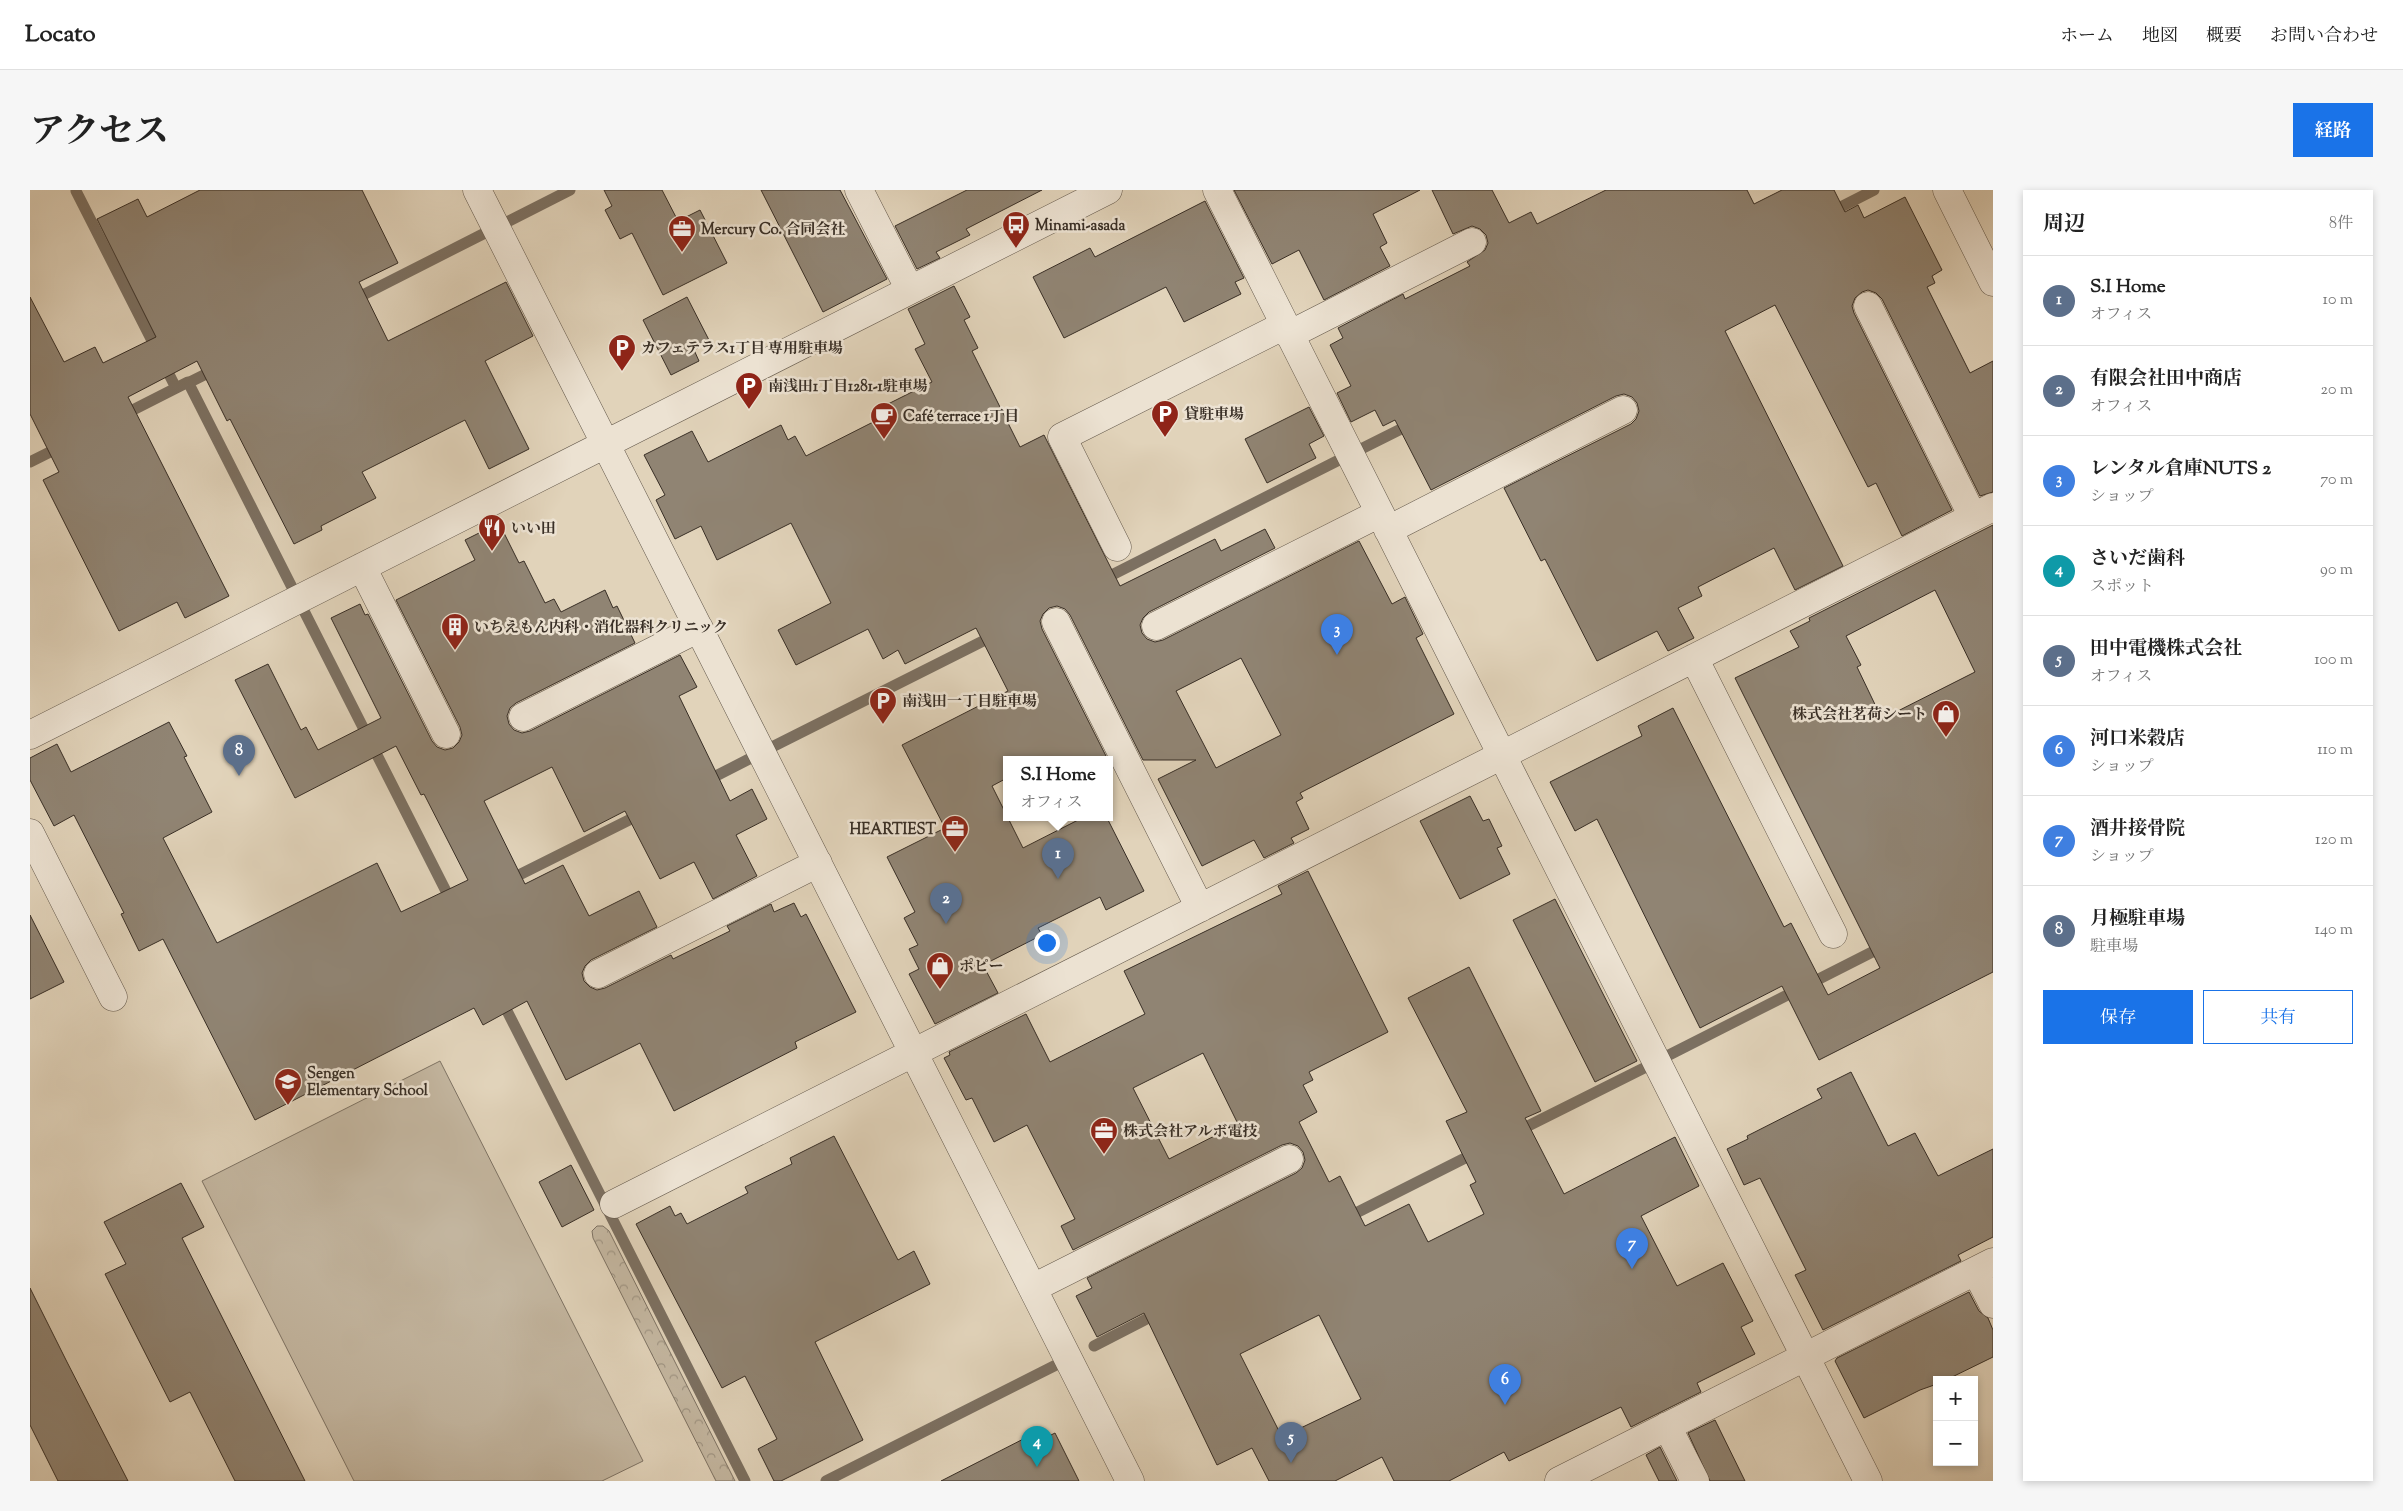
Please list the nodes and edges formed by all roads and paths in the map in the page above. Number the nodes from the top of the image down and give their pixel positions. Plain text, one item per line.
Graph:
1 (477, 190) edge
2 (859, 190) edge
3 (1108, 190) edge
4 (1217, 190) edge
5 (1947, 190) edge
6 (1472, 242) dead end
7 (1993, 282) edge
8 (910, 290) junction
9 (1868, 306) dead end
10 (1287, 330) junction
11 (1623, 410) dead end
12 (605, 444) junction
13 (1983, 512) edge
14 (1384, 521) junction
15 (1117, 547) dead end
16 (362, 568) junction
17 (1056, 622) dead end
18 (1156, 626) dead end
19 (699, 628) junction
20 (1694, 658) junction
21 (523, 717) dead end
22 (446, 734) dead end
23 (30, 735) edge
24 (1502, 756) junction
25 (30, 833) edge
26 (818, 863) junction
27 (1200, 908) junction
28 (1833, 934) dead end
29 (598, 974) dead end
30 (113, 997) dead end
31 (914, 1053) junction
32 (1289, 1158) dead end
33 (614, 1204) dead end
34 (1985, 1267) edge
35 (1032, 1288) junction
36 (1993, 1304) edge
37 (1806, 1357) junction
38 (1667, 1426) junction
39 (1130, 1481) edge
40 (1559, 1481) edge
41 (1695, 1481) edge
42 (1868, 1481) edge

1 - 12 street
2 - 8 street
3 - 8 street
4 - 10 street
5 - 7 street
6 - 10 street
8 - 12 street
9 - 13 street
10 - 14 street
10 - 15 street
11 - 14 street
12 - 16 street
12 - 19 street
13 - 20 street
14 - 18 street
14 - 24 street
16 - 22 street
16 - 23 street
17 - 27 street
19 - 21 street
19 - 26 street
20 - 24 street
20 - 28 street
24 - 27 street
24 - 37 street
25 - 30 street
26 - 29 street
26 - 31 street
27 - 31 street
31 - 33 street
31 - 35 street
32 - 35 street
34 - 36 street
34 - 37 street
35 - 39 street
37 - 38 street
37 - 42 street
38 - 40 street
38 - 41 street

